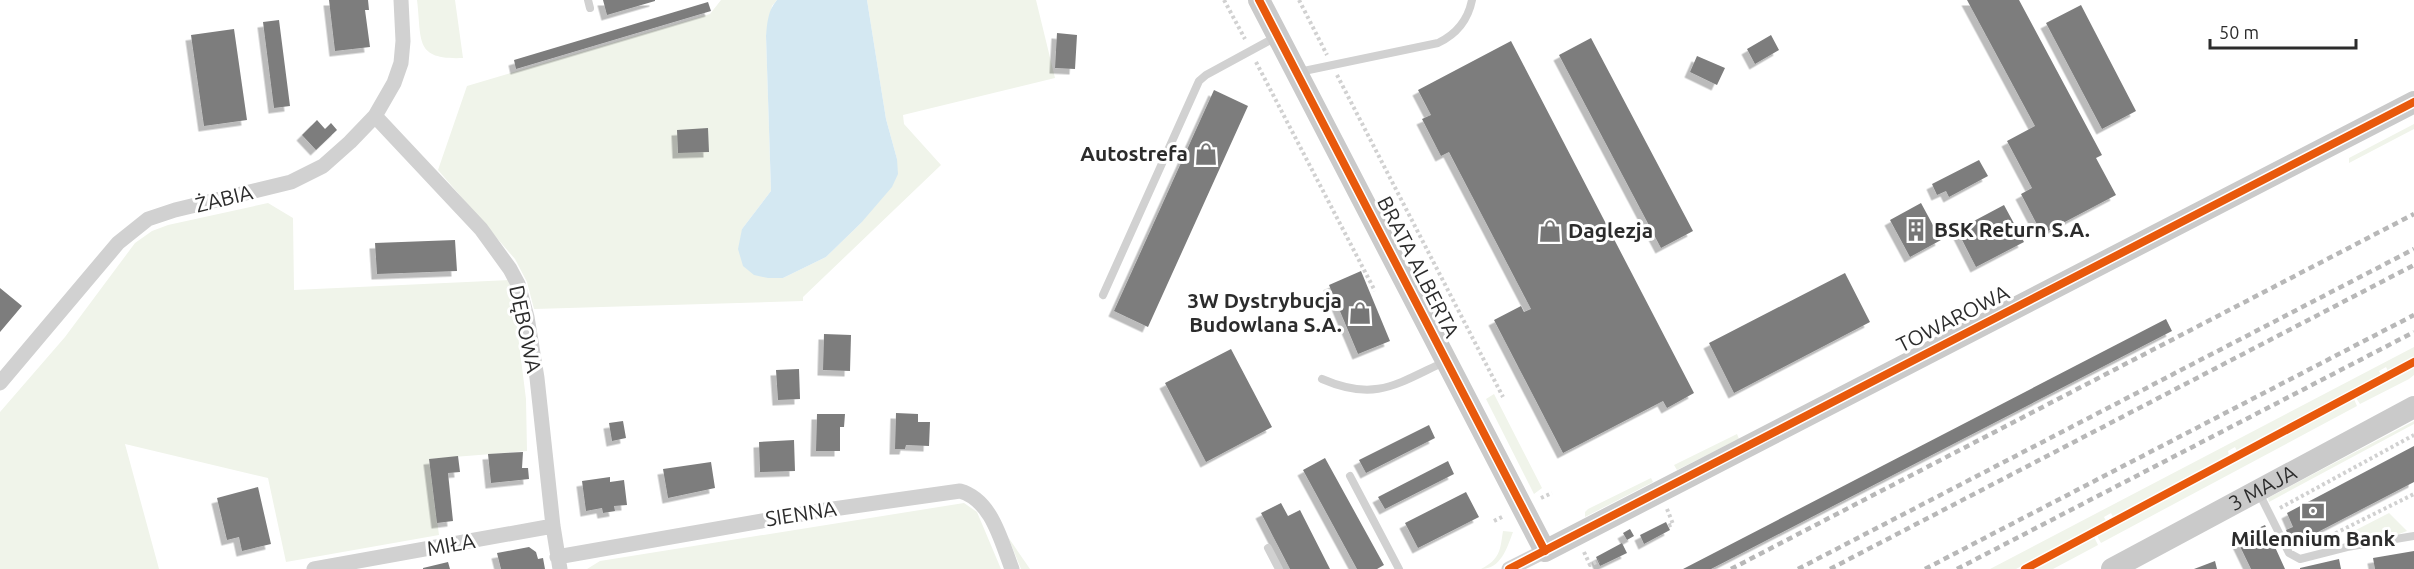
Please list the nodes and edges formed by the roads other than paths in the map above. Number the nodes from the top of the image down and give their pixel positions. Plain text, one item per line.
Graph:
1 (401, 0) edge
2 (1258, 0) edge
3 (1472, 0) edge
4 (1278, 36) junction
5 (1297, 73) junction
6 (2414, 102) edge
7 (375, 116) junction
8 (1103, 294) dead end
9 (1446, 361) junction
10 (1322, 379) dead end
11 (0, 383) edge
12 (2414, 407) edge
13 (1350, 476) dead end
14 (2258, 491) junction
15 (553, 526) junction
16 (2414, 536) edge
17 (1268, 548) dead end
18 (1545, 551) junction
19 (559, 563) edge
20 (314, 569) edge
21 (1012, 569) edge
22 (1279, 569) edge
23 (1399, 569) edge
24 (1509, 569) edge
25 (2112, 569) edge

1 - 7 street, ŻABIA
2 - 4 street, BRATA ALBERTA
3 - 5 lane
4 - 5 street, BRATA ALBERTA
4 - 8 lane
5 - 9 street, BRATA ALBERTA
6 - 18 street, TOWAROWA
7 - 11 street, ŻABIA
7 - 15 street, DĘBOWA
9 - 10 lane
9 - 18 street, BRATA ALBERTA
12 - 14 street, 3 MAJA
13 - 23 lane
14 - 16 lane
14 - 25 street, 3 MAJA
15 - 19 street, DĘBOWA
15 - 20 street, MIŁA
17 - 22 lane
18 - 24 street, TOWAROWA
19 - 21 street, SIENNA

